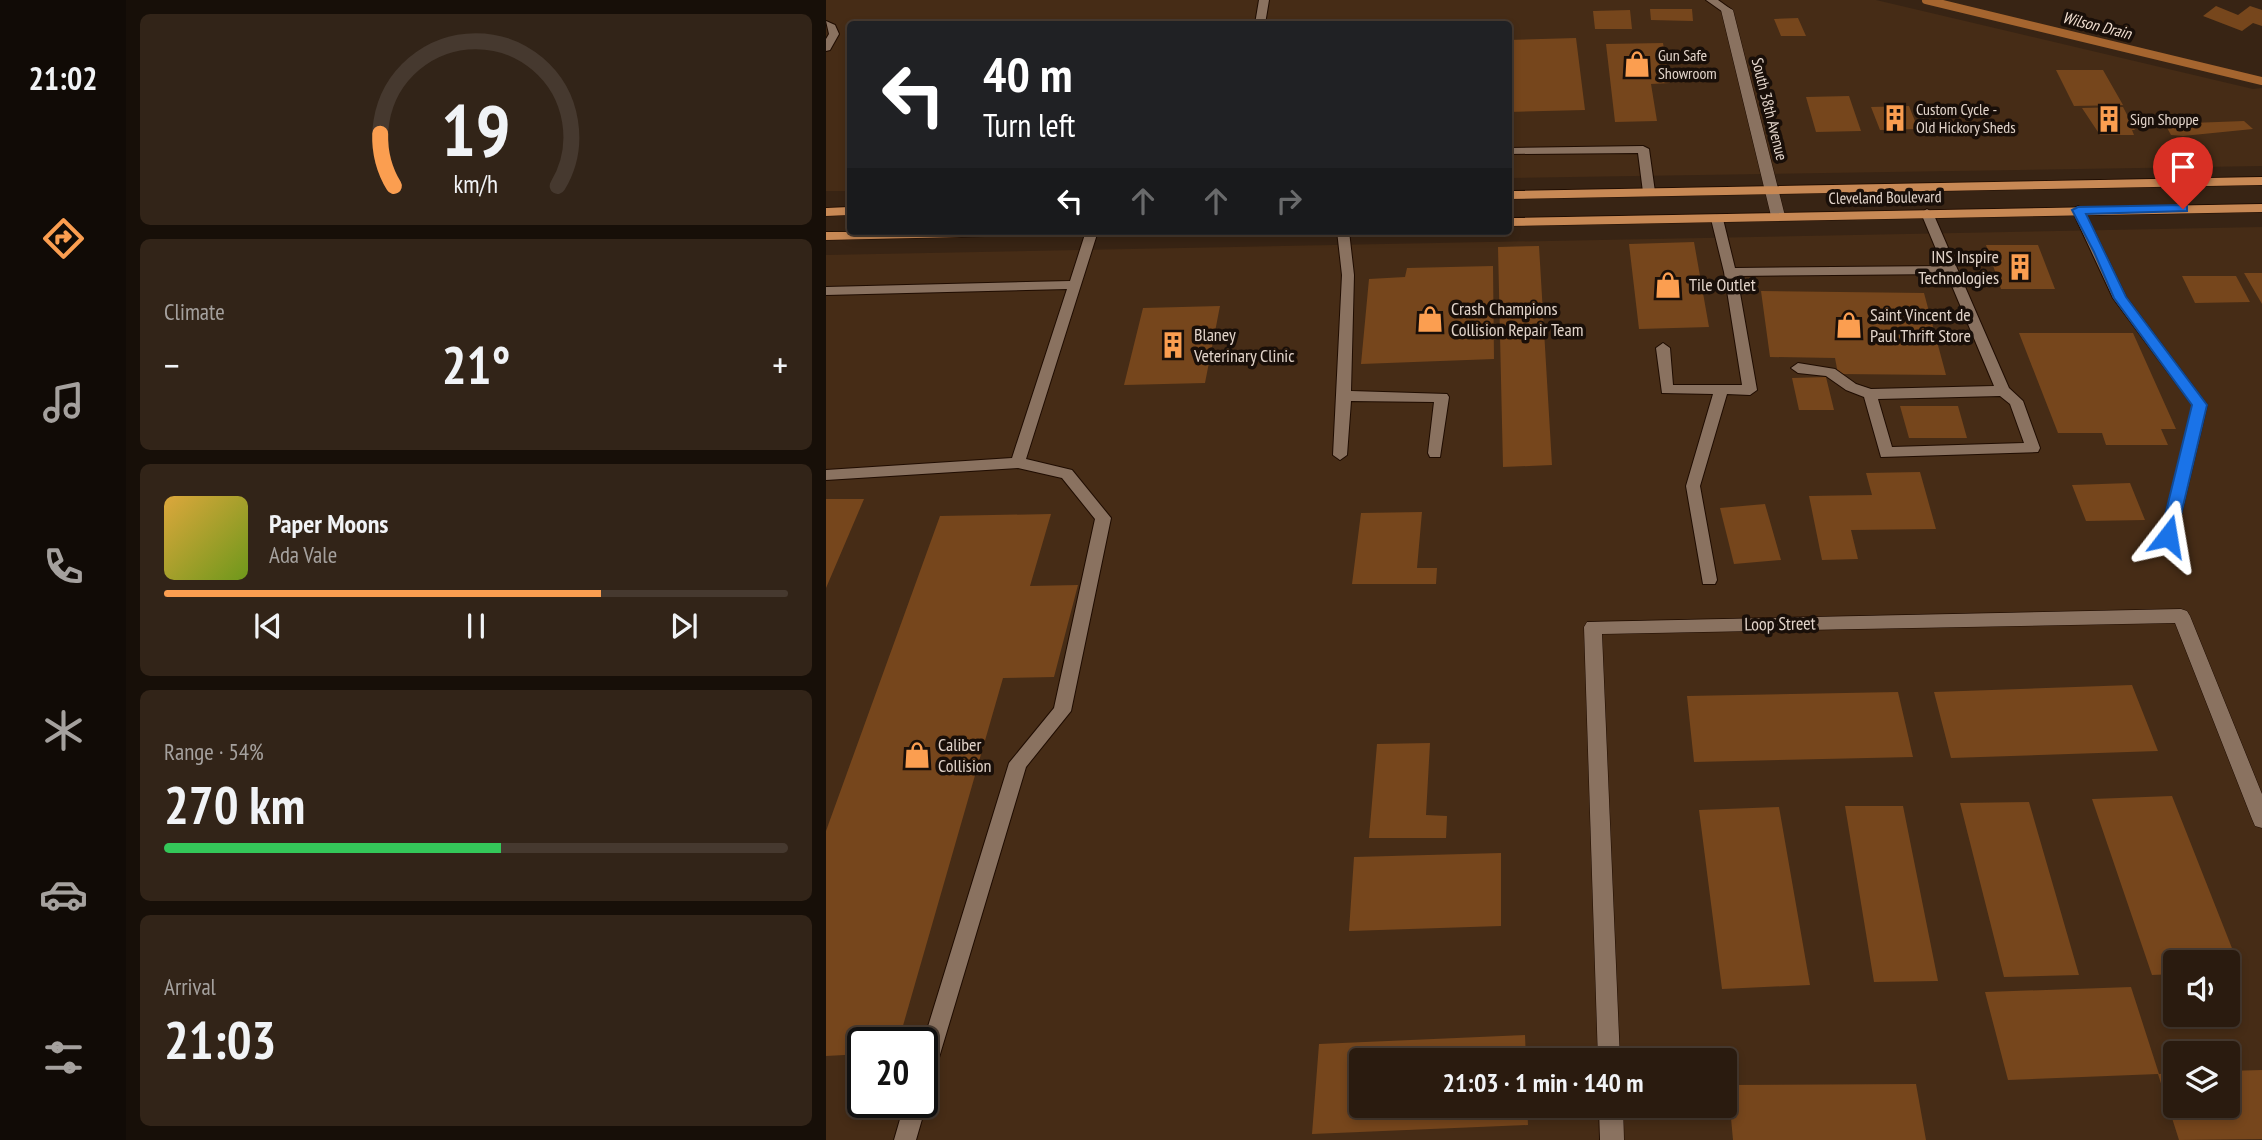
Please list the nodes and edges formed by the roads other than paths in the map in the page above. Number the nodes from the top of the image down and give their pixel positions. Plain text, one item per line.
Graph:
1 (1264, 0) edge
2 (1711, 0) edge
3 (1727, 10) joint
4 (1260, 21) edge
5 (826, 24) edge
6 (826, 48) edge
7 (1512, 151) edge
8 (2262, 181) edge
9 (1773, 188) junction
10 (1650, 191) junction
11 (1512, 195) edge
12 (2262, 208) edge
13 (2078, 210) junction
14 (847, 211) edge
15 (826, 212) edge
16 (1927, 213) junction
17 (1778, 216) junction
18 (1717, 219) junction
19 (1512, 222) edge
20 (871, 235) edge
21 (1091, 235) edge
22 (1343, 235) edge
23 (826, 236) edge
24 (1951, 270) junction
25 (1730, 272) junction
26 (1075, 285) junction
27 (826, 291) edge
28 (1663, 348) dead end
29 (1798, 368) dead end
30 (1721, 389) junction
31 (2003, 391) junction
32 (1870, 394) junction
33 (1344, 396) junction
34 (1435, 453) dead end
35 (1340, 455) dead end
36 (1018, 463) junction
37 (826, 475) edge
38 (2168, 536) dead end
39 (1709, 580) dead end
40 (2262, 819) edge
41 (938, 1028) edge
42 (1609, 1048) edge
43 (911, 1118) edge
44 (1611, 1118) edge
45 (905, 1140) edge
46 (1612, 1140) edge

1 - 4 lane
2 - 3 lane
3 - 9 street, South 38th Avenue
5 - 6 lane
7 - 10 lane
8 - 9 main road, Cleveland Boulevard
9 - 10 main road, Cleveland Boulevard
9 - 17 street, South 38th Avenue
10 - 11 main road, Cleveland Boulevard
12 - 13 main road, Cleveland Boulevard
13 - 16 main road, Cleveland Boulevard
13 - 38 lane
14 - 15 main road
16 - 17 main road, Cleveland Boulevard
16 - 24 lane
17 - 18 main road, Cleveland Boulevard
18 - 19 main road, Cleveland Boulevard
18 - 25 lane
20 - 23 main road
21 - 26 lane
22 - 33 lane
24 - 25 lane
24 - 31 lane
25 - 30 lane
26 - 27 lane
26 - 36 lane
28 - 30 lane
29 - 32 lane
30 - 39 lane
31 - 32 lane
31 - 32 lane
33 - 34 lane
33 - 35 lane
36 - 37 lane
36 - 41 lane
40 - 42 street, Loop Street
43 - 45 lane
44 - 46 street

